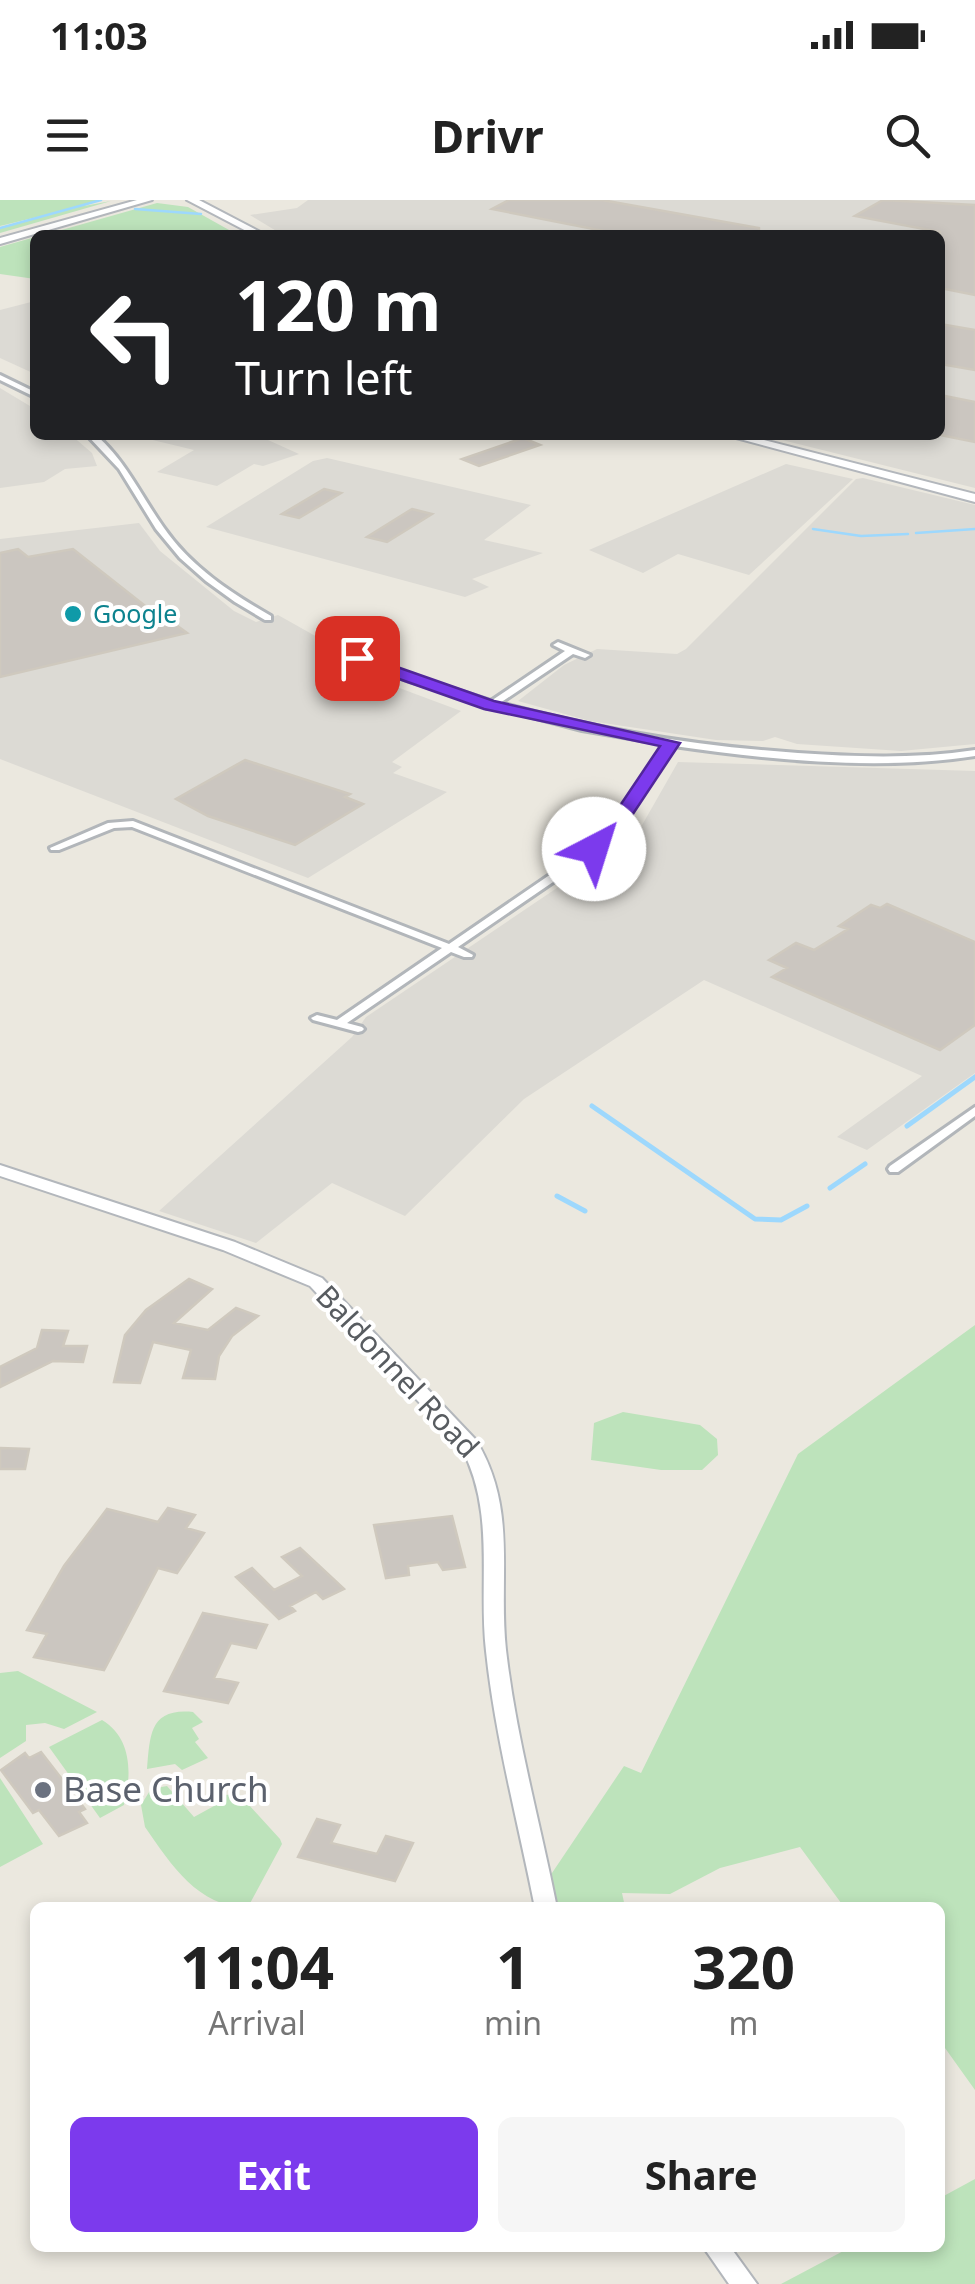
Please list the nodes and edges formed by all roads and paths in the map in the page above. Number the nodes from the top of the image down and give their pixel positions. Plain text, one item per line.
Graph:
1 (147, 200) edge
2 (192, 200) edge
3 (39, 230) edge
4 (251, 230) edge
5 (30, 233) edge
6 (0, 241) edge
7 (0, 377) edge
8 (30, 392) edge
9 (96, 440) edge
10 (751, 440) edge
11 (975, 498) edge
12 (268, 618) dead end
13 (558, 644) dead end
14 (572, 650) junction
15 (368, 653) dead end
16 (585, 655) dead end
17 (357, 658) junction
18 (342, 664) dead end
19 (490, 706) junction
20 (671, 743) junction
21 (975, 753) edge
22 (929, 759) junction
23 (975, 762) edge
24 (54, 848) dead end
25 (447, 947) junction
26 (468, 955) dead end
27 (316, 1018) dead end
28 (338, 1024) junction
29 (358, 1030) dead end
30 (975, 1111) edge
31 (894, 1168) dead end
32 (0, 1170) edge
33 (545, 1902) edge
34 (719, 2252) edge
35 (744, 2284) edge

1 - 3 street
2 - 4 street
5 - 6 street
7 - 8 street
9 - 12 street
10 - 11 street
13 - 14 street
14 - 16 street
14 - 19 street
15 - 17 street
17 - 18 street
17 - 19 street
19 - 20 street
20 - 22 street
20 - 25 street
21 - 22 street
22 - 23 street
24 - 25 street
25 - 26 street
25 - 28 street
27 - 28 street
28 - 29 street
30 - 31 street
32 - 33 street, Baldonnel Road
34 - 35 street

